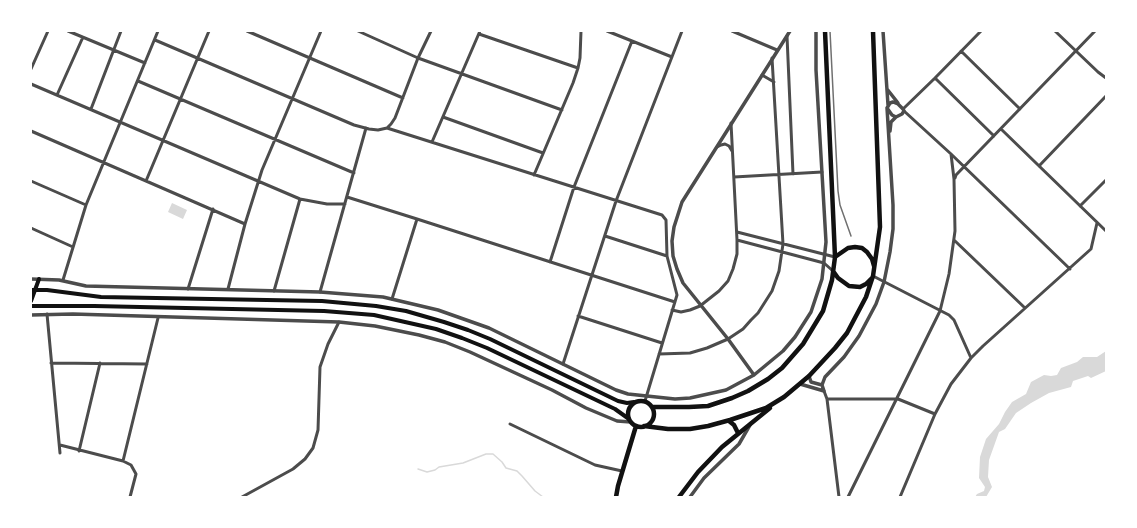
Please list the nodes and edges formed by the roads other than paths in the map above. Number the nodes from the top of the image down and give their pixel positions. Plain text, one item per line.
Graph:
1 (48, 31) edge
2 (68, 31) edge
3 (121, 31) edge
4 (158, 31) edge
5 (209, 31) edge
6 (248, 31) edge
7 (321, 31) edge
8 (358, 31) edge
9 (431, 31) edge
10 (581, 31) edge
11 (607, 31) edge
12 (682, 31) edge
13 (732, 31) edge
14 (790, 31) edge
15 (816, 31) edge
16 (825, 31) edge
17 (872, 31) edge
18 (883, 31) edge
19 (981, 31) edge
20 (1055, 31) edge
21 (1095, 31) edge
22 (479, 33) edge
23 (787, 36) junction
24 (83, 37) junction
25 (155, 40) junction
26 (632, 41) junction
27 (114, 50) junction
28 (777, 50) junction
29 (961, 51) junction
30 (1076, 51) junction
31 (672, 57) junction
32 (198, 58) junction
33 (310, 58) junction
34 (418, 58) junction
35 (772, 58) junction
36 (145, 63) junction
37 (578, 68) junction
38 (31, 69) edge
39 (462, 74) junction
40 (762, 75) junction
41 (935, 78) junction
42 (1106, 78) edge
43 (138, 80) junction
44 (774, 82) junction
45 (31, 84) edge
46 (886, 89) junction
47 (57, 95) junction
48 (1106, 96) edge
49 (403, 98) junction
50 (180, 99) junction
51 (292, 99) junction
52 (898, 104) junction
53 (887, 106) junction
54 (91, 109) junction
55 (1020, 109) junction
56 (562, 110) junction
57 (903, 110) junction
58 (443, 117) junction
59 (896, 117) junction
60 (121, 122) junction
61 (731, 123) junction
62 (366, 128) junction
63 (387, 128) junction
64 (1001, 129) junction
65 (31, 131) edge
66 (994, 136) junction
67 (890, 138) junction
68 (163, 140) junction
69 (275, 140) junction
70 (432, 142) junction
71 (715, 149) junction
72 (732, 151) junction
73 (542, 153) junction
74 (951, 154) junction
75 (104, 163) junction
76 (1038, 166) junction
77 (964, 167) junction
78 (822, 172) junction
79 (354, 173) junction
80 (793, 174) junction
81 (534, 175) junction
82 (779, 175) junction
83 (734, 177) junction
84 (954, 179) junction
85 (146, 180) junction
86 (1106, 180) edge
87 (31, 181) edge
88 (258, 181) junction
89 (574, 187) junction
90 (347, 197) junction
91 (300, 199) junction
92 (616, 201) junction
93 (344, 204) junction
94 (86, 205) junction
95 (1080, 206) junction
96 (213, 210) junction
97 (417, 219) junction
98 (1097, 223) junction
99 (245, 224) junction
100 (31, 228) edge
101 (1106, 231) edge
102 (737, 232) junction
103 (605, 236) junction
104 (737, 240) junction
105 (954, 240) junction
106 (783, 244) junction
107 (73, 247) junction
108 (782, 252) junction
109 (825, 255) junction
110 (667, 256) junction
111 (835, 257) junction
112 (550, 262) junction
113 (824, 263) junction
114 (875, 267) junction
115 (1070, 269) junction
116 (833, 271) junction
117 (592, 275) junction
118 (873, 276) junction
119 (31, 279) edge
120 (39, 279) junction
121 (63, 280) junction
122 (884, 282) junction
123 (188, 289) junction
124 (228, 289) junction
125 (33, 290) edge
126 (274, 291) junction
127 (320, 292) junction
128 (392, 299) junction
129 (31, 301) edge
130 (675, 302) junction
131 (31, 306) edge
132 (700, 306) junction
133 (1025, 308) junction
134 (672, 310) junction
135 (940, 311) junction
136 (31, 314) edge
137 (46, 314) junction
138 (578, 316) junction
139 (158, 318) junction
140 (339, 322) junction
141 (728, 339) junction
142 (662, 343) junction
143 (659, 354) junction
144 (971, 358) junction
145 (51, 363) junction
146 (100, 363) junction
147 (147, 364) junction
148 (563, 364) junction
149 (754, 376) junction
150 (809, 376) junction
151 (800, 384) junction
152 (822, 385) junction
153 (824, 391) junction
154 (646, 395) junction
155 (784, 397) junction
156 (827, 399) junction
157 (898, 399) junction
158 (645, 401) junction
159 (634, 402) junction
160 (652, 407) junction
161 (935, 414) junction
162 (630, 420) junction
163 (729, 421) junction
164 (751, 423) junction
165 (510, 424) dead end
166 (636, 426) junction
167 (644, 426) junction
168 (738, 433) junction
169 (60, 445) junction
170 (79, 451) junction
171 (60, 453) dead end
172 (123, 461) junction
173 (622, 471) junction
174 (130, 497) edge
175 (242, 497) edge
176 (616, 497) edge
177 (679, 497) edge
178 (690, 497) edge
179 (839, 497) edge
180 (848, 497) edge
181 (900, 497) edge

1 - 38 street
2 - 24 street
3 - 27 street
4 - 25 street
5 - 32 street
6 - 33 street
7 - 33 street
8 - 34 street
9 - 34 street
10 - 37 street
11 - 26 street
12 - 31 street
13 - 28 street
14 - 23 street
15 - 78 street
16 - 111 main road
17 - 114 main road
18 - 46 street
19 - 29 street
20 - 30 street
21 - 30 street
22 - 37 street
22 - 39 street
23 - 28 street
23 - 80 street
24 - 27 street
24 - 47 street
25 - 32 street
25 - 36 street
26 - 31 street
26 - 89 street
27 - 36 street
27 - 54 street
28 - 35 street
29 - 41 street
29 - 55 street
30 - 42 street
30 - 55 street
31 - 92 street
32 - 50 street
32 - 51 street
33 - 49 street
33 - 51 street
34 - 39 street
34 - 49 street
35 - 40 street
35 - 44 street
36 - 43 street
37 - 56 street
39 - 56 street
39 - 58 street
40 - 44 street
40 - 61 street
41 - 57 street
41 - 66 street
43 - 50 street
43 - 60 street
44 - 82 street
45 - 47 street
46 - 52 street
46 - 53 street
47 - 54 street
48 - 76 street
49 - 63 street
50 - 68 street
50 - 69 street
51 - 62 street
51 - 69 street
52 - 53 street
52 - 57 street
53 - 59 street
53 - 67 street
54 - 60 street
55 - 64 street
56 - 73 street
57 - 59 street
57 - 74 street
58 - 70 street
58 - 73 street
59 - 67 street
60 - 68 street
60 - 75 street
61 - 71 street
61 - 72 street
62 - 63 street
62 - 79 street
63 - 70 street
64 - 66 street
64 - 76 street
65 - 75 street
66 - 77 street
67 - 122 street
68 - 85 street
68 - 88 street
69 - 79 street
69 - 88 street
70 - 81 street
71 - 72 street
71 - 132 street
72 - 83 street
73 - 81 street
74 - 77 street
74 - 84 street
75 - 85 street
75 - 94 street
76 - 95 street
77 - 84 street
77 - 115 street
78 - 80 street
78 - 109 street
79 - 90 street
80 - 82 street
81 - 89 street
82 - 83 street
82 - 106 street
83 - 102 street
84 - 105 street
85 - 96 street
86 - 95 street
87 - 94 street
88 - 91 street
88 - 99 street
89 - 92 street
89 - 112 street
90 - 93 street
90 - 97 street
91 - 93 street
91 - 126 street
92 - 103 street
92 - 110 street
93 - 127 street
94 - 107 street
95 - 98 street
96 - 99 street
96 - 123 street
97 - 112 street
97 - 128 street
98 - 101 street
98 - 115 street
99 - 124 street
100 - 107 street
102 - 104 street
102 - 106 street
103 - 110 street
103 - 117 street
104 - 108 street
104 - 132 street
105 - 133 street
105 - 135 street
106 - 108 street
106 - 109 street
107 - 121 street
108 - 113 street
108 - 141 street
109 - 111 street
109 - 113 street
110 - 130 street
111 - 114 main road
111 - 116 main road
112 - 117 street
113 - 116 street
113 - 149 street
114 - 118 main road
115 - 133 street
116 - 118 main road
116 - 160 main road
117 - 130 street
117 - 138 street
118 - 122 street
118 - 150 main road
119 - 120 street
120 - 121 street
120 - 125 main road
121 - 123 street
122 - 135 street
122 - 152 street
123 - 124 street
124 - 126 street
125 - 129 main road
125 - 159 main road
126 - 127 street
127 - 128 street
128 - 148 street
130 - 134 street
131 - 162 main road
132 - 134 street
132 - 141 street
133 - 144 street
134 - 142 street
135 - 144 street
135 - 157 street
136 - 137 street
137 - 139 street
137 - 145 street
138 - 142 street
138 - 148 street
139 - 140 street
139 - 147 street
140 - 162 street
140 - 175 street
141 - 143 street
141 - 149 street
142 - 143 street
143 - 154 street
144 - 161 street
145 - 146 street
145 - 169 street
146 - 147 street
146 - 170 street
147 - 172 street
148 - 154 street
149 - 154 street
150 - 151 main road
150 - 152 street
151 - 153 street
151 - 155 main road
152 - 153 street
153 - 156 street
154 - 158 street
155 - 163 main road
155 - 164 main road
156 - 157 street
156 - 179 street
157 - 161 street
157 - 180 street
158 - 159 main road
158 - 160 main road
159 - 162 main road
160 - 167 main road
161 - 181 street
162 - 166 main road
163 - 167 main road
163 - 168 main road
164 - 168 main road
164 - 178 street
165 - 173 street
166 - 167 main road
166 - 173 main road
168 - 177 main road
169 - 170 street
169 - 171 street
170 - 172 street
172 - 174 street
173 - 176 main road

